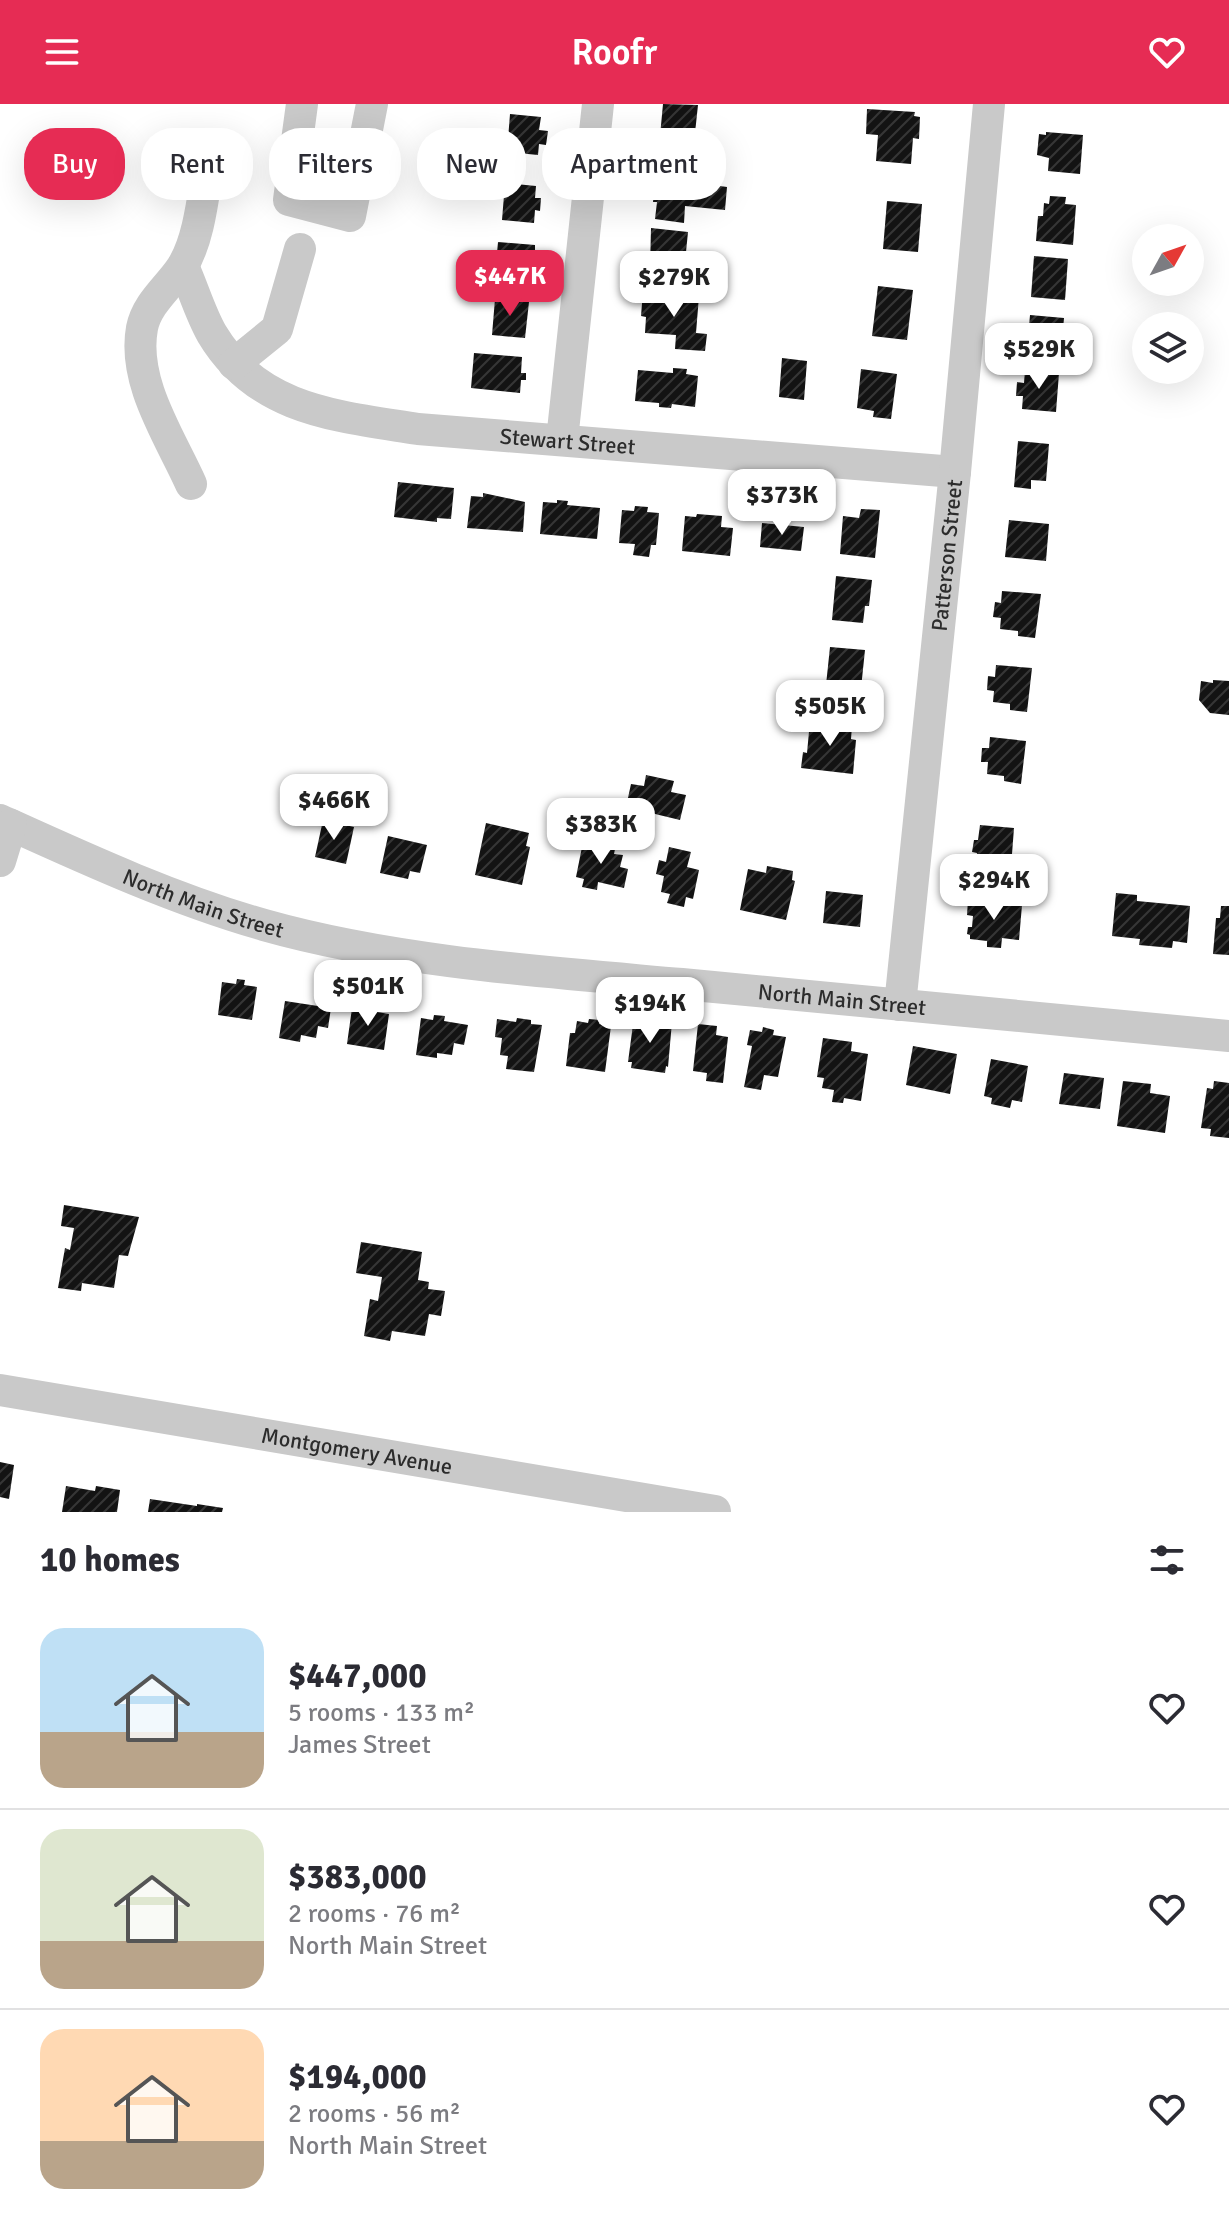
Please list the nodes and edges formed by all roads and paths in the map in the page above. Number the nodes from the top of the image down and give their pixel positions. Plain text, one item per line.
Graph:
1 (302, 104) edge
2 (372, 104) edge
3 (598, 104) edge
4 (989, 104) edge
5 (202, 200) edge
6 (300, 249) dead end
7 (183, 266) junction
8 (234, 364) junction
9 (562, 440) junction
10 (955, 472) junction
11 (191, 484) dead end
12 (6, 822) edge
13 (0, 861) edge
14 (900, 1005) junction
15 (1229, 1036) edge
16 (0, 1390) edge
17 (715, 1511) edge

1 - 2 street
3 - 9 street
4 - 10 street, Patterson Street
5 - 7 street
6 - 8 street
7 - 8 street, Stewart Street
7 - 11 street
8 - 9 street, Stewart Street
9 - 10 street, Stewart Street
10 - 14 street, Patterson Street
12 - 13 street
12 - 14 street, North Main Street
14 - 15 street, North Main Street
16 - 17 street, Montgomery Avenue

